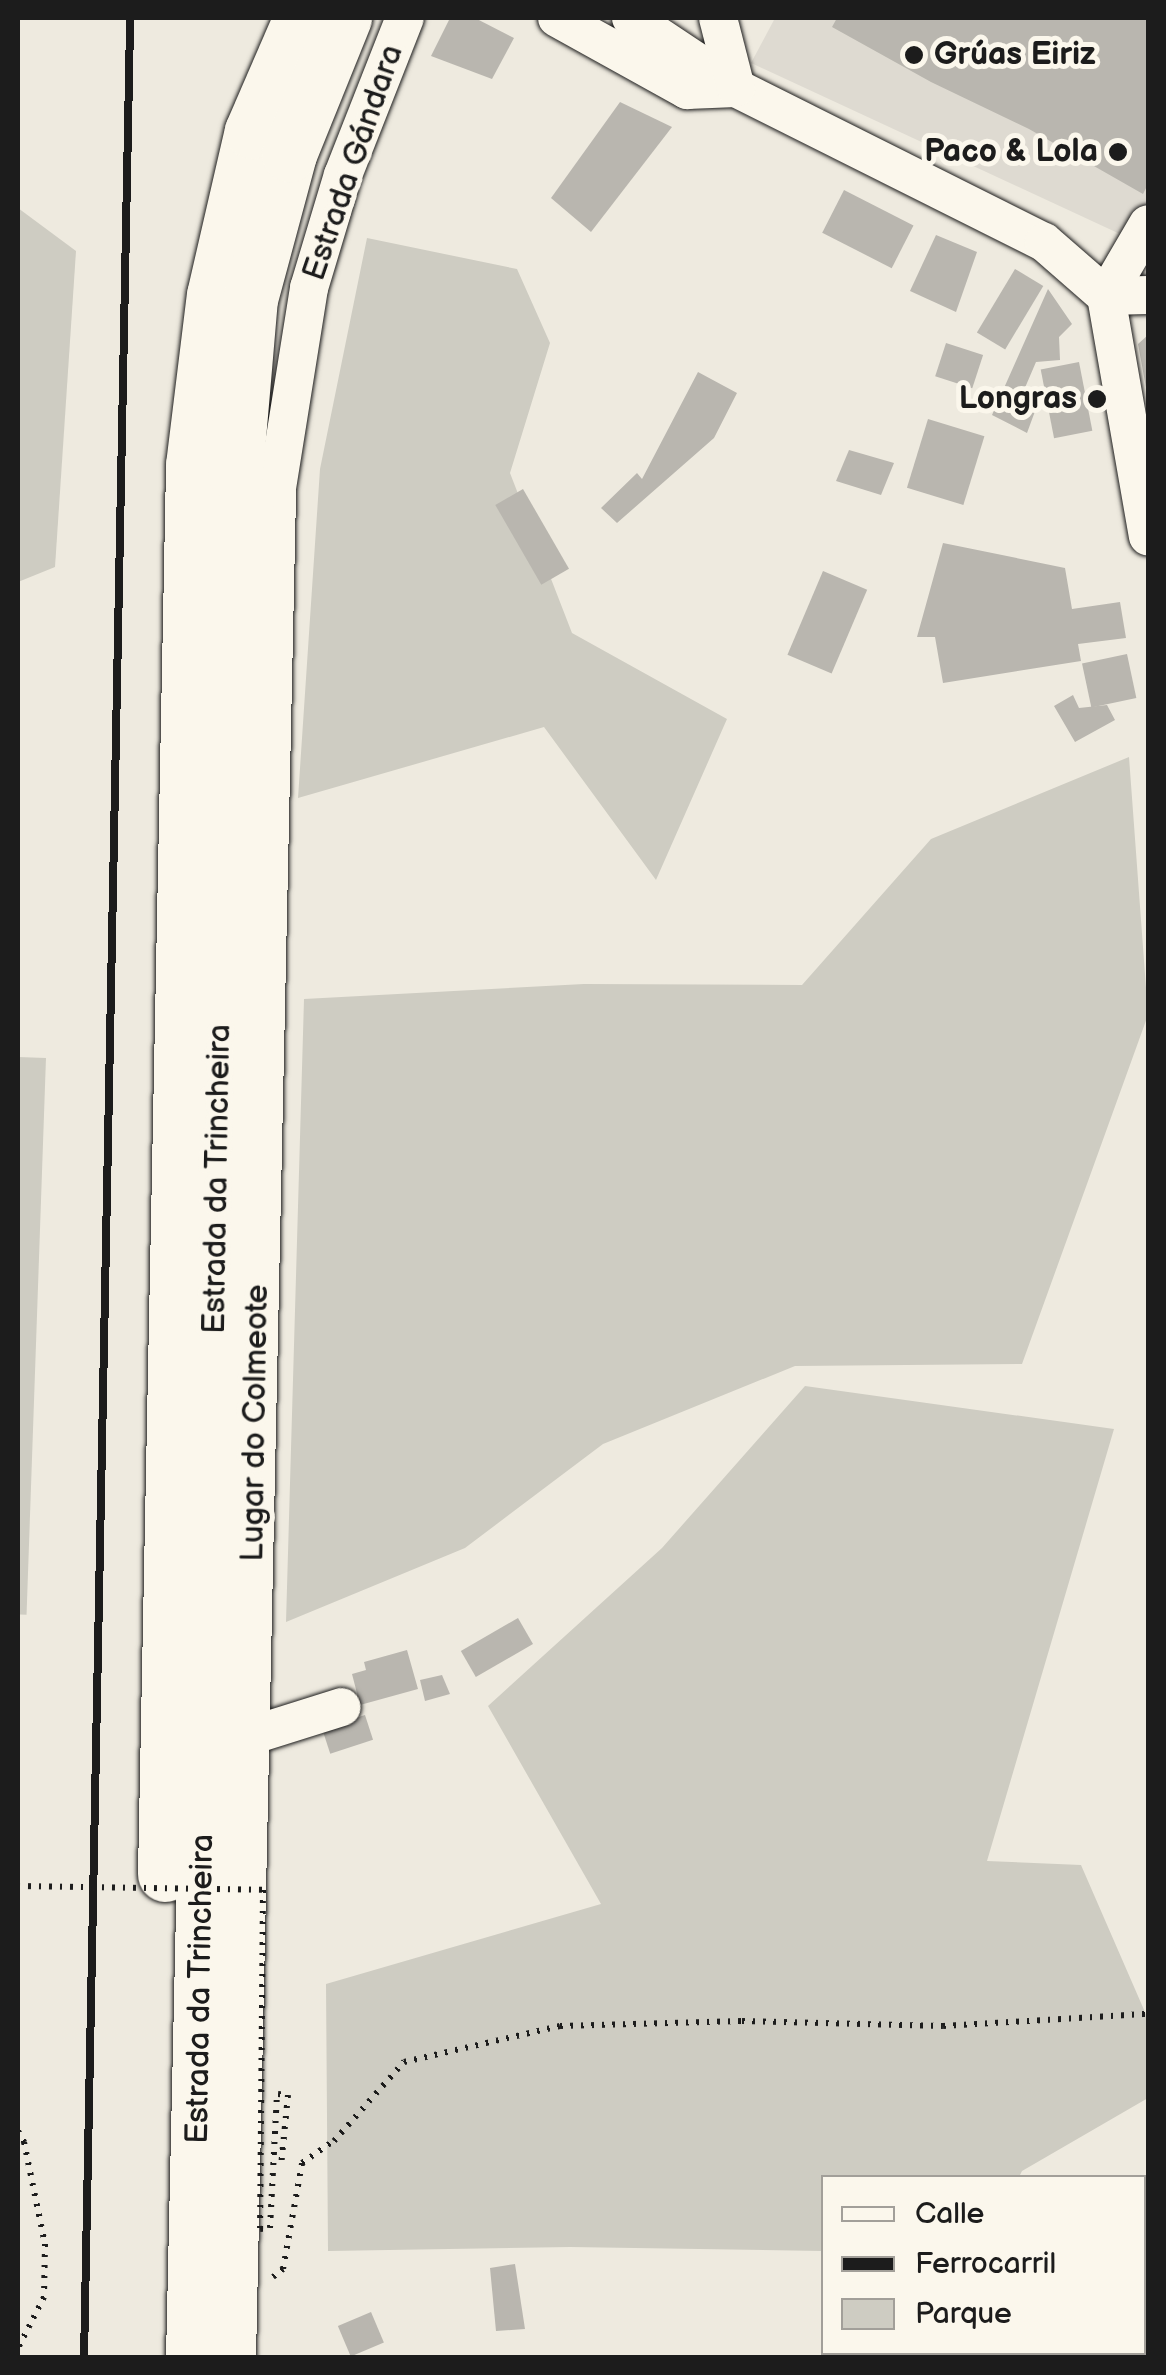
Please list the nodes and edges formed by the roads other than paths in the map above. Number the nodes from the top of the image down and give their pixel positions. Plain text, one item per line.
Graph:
1 (301, 18) edge
2 (344, 18) edge
3 (405, 18) edge
4 (556, 18) edge
5 (631, 18) edge
6 (718, 18) edge
7 (674, 29) edge
8 (736, 88) junction
9 (1148, 224) edge
10 (1148, 295) edge
11 (1106, 296) junction
12 (277, 488) joint
13 (1148, 536) edge
14 (342, 1707) dead end
15 (250, 1736) junction
16 (155, 2358) edge
17 (194, 2358) edge
18 (237, 2358) edge

1 - 16 highway, Estrada da Trincheira
2 - 17 highway, Estrada da Trincheira
3 - 12 street, Estrada Gándara
4 - 8 street
5 - 7 street
6 - 8 street
7 - 8 street
8 - 11 street
9 - 11 street
10 - 11 street
11 - 13 street
12 - 15 street, Lugar do Colmeote
14 - 15 street
15 - 18 street, Lugar do Colmeote

